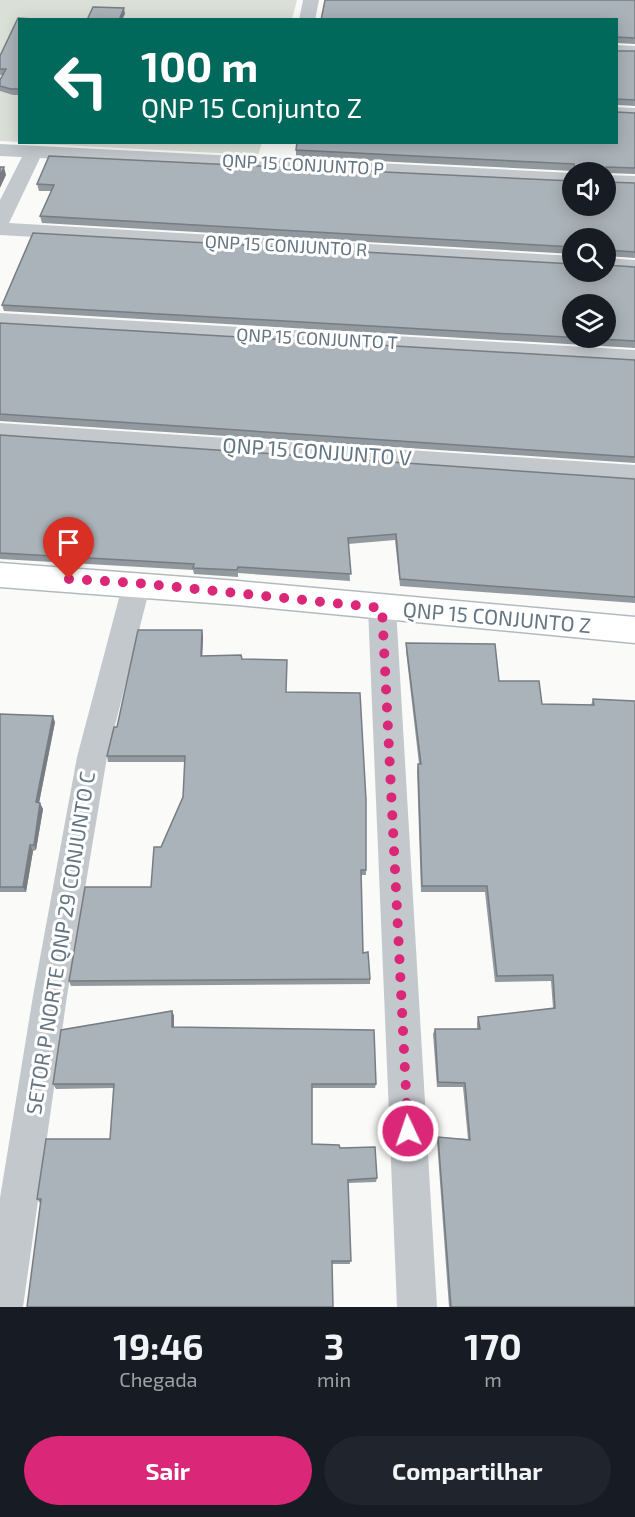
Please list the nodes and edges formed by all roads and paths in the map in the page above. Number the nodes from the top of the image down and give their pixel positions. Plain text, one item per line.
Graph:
1 (311, 0) edge
2 (307, 18) edge
3 (618, 50) edge
4 (635, 51) edge
5 (618, 112) edge
6 (635, 113) edge
7 (278, 144) edge
8 (0, 150) edge
9 (33, 153) junction
10 (273, 164) junction
11 (562, 178) edge
12 (616, 181) edge
13 (635, 182) edge
14 (0, 221) edge
15 (0, 229) edge
16 (562, 261) edge
17 (616, 265) edge
18 (635, 266) edge
19 (0, 320) edge
20 (635, 357) edge
21 (0, 431) edge
22 (635, 474) edge
23 (0, 575) edge
24 (137, 583) junction
25 (382, 608) junction
26 (635, 630) edge
27 (3, 1307) edge
28 (417, 1307) edge

1 - 2 street
3 - 4 street
5 - 6 street
7 - 10 street
8 - 9 street, QNP 15 CONJUNTO P
9 - 10 street, QNP 15 CONJUNTO P
9 - 14 street
10 - 11 street, QNP 15 CONJUNTO P
12 - 13 street
15 - 16 street, QNP 15 CONJUNTO R
17 - 18 street
19 - 20 street, QNP 15 CONJUNTO T
21 - 22 street, QNP 15 CONJUNTO V
23 - 24 street, QNP 15 CONJUNTO Z
24 - 25 street, QNP 15 CONJUNTO Z
24 - 27 street, SETOR P NORTE QNP 29 CONJUNTO C
25 - 26 street, QNP 15 CONJUNTO Z
25 - 28 street

